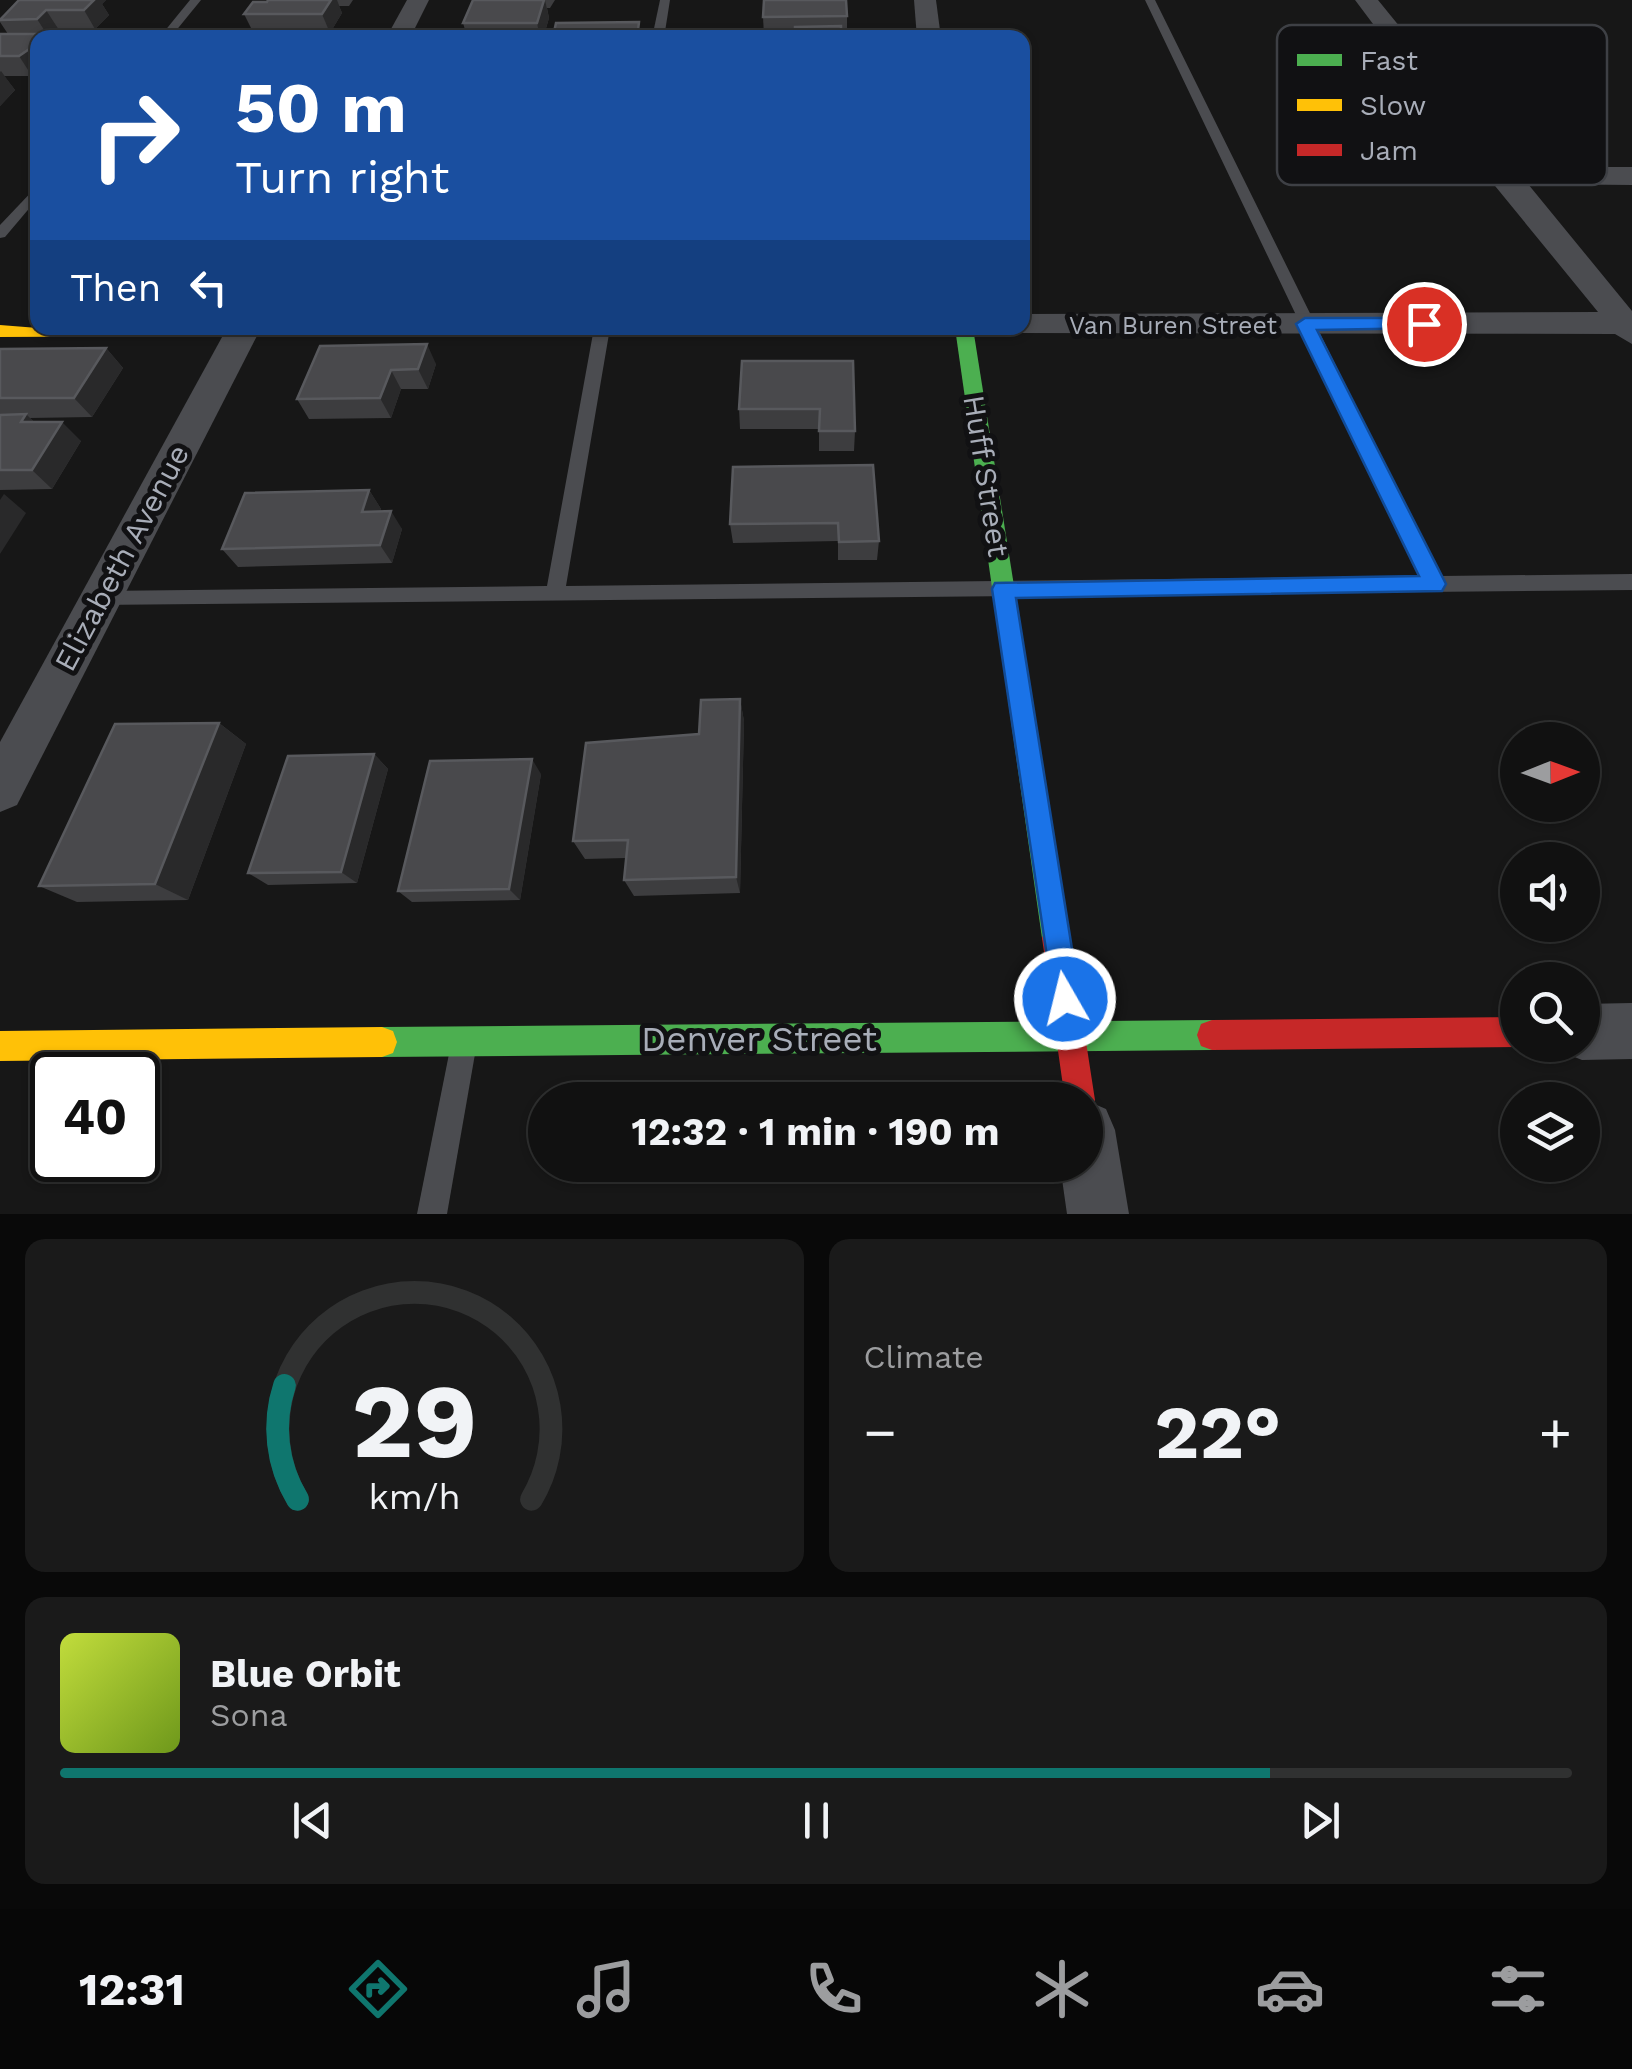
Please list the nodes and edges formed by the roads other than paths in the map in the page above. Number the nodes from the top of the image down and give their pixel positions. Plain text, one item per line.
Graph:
1 (196, 0) edge
2 (418, 0) edge
3 (665, 0) edge
4 (925, 0) edge
5 (1150, 0) edge
6 (1366, 0) edge
7 (1385, 25) edge
8 (171, 30) edge
9 (402, 30) edge
10 (659, 30) edge
11 (929, 30) edge
12 (1607, 176) edge
13 (1632, 176) edge
14 (1509, 185) edge
15 (30, 198) edge
16 (0, 234) edge
17 (1305, 324) junction
18 (1030, 326) edge
19 (1628, 328) edge
20 (0, 331) edge
21 (30, 331) edge
22 (240, 335) edge
23 (601, 335) edge
24 (965, 335) edge
25 (1632, 582) edge
26 (1434, 584) junction
27 (1003, 589) junction
28 (555, 594) junction
29 (101, 599) junction
30 (0, 789) edge
31 (1632, 1031) edge
32 (1500, 1032) edge
33 (1600, 1032) edge
34 (1071, 1036) junction
35 (465, 1042) junction
36 (0, 1046) edge
37 (1077, 1082) edge
38 (1093, 1182) edge
39 (432, 1214) edge
40 (1098, 1214) edge

1 - 8 lane
2 - 9 street
3 - 10 lane
4 - 11 street
5 - 17 lane
6 - 7 street
12 - 13 street
14 - 19 street
15 - 16 lane
17 - 18 street, Van Buren Street
17 - 19 street, Van Buren Street
17 - 26 lane
20 - 21 street
22 - 29 street, Elizabeth Avenue
23 - 28 lane
24 - 27 street, Huff Street
25 - 26 lane
26 - 27 lane
27 - 28 lane
27 - 34 street, Huff Street
28 - 29 lane
29 - 30 street, Elizabeth Avenue
31 - 33 street
32 - 34 street, Denver Street
34 - 35 street, Denver Street
34 - 37 street, Huff Street
35 - 36 street, Denver Street
35 - 39 lane
38 - 40 street

